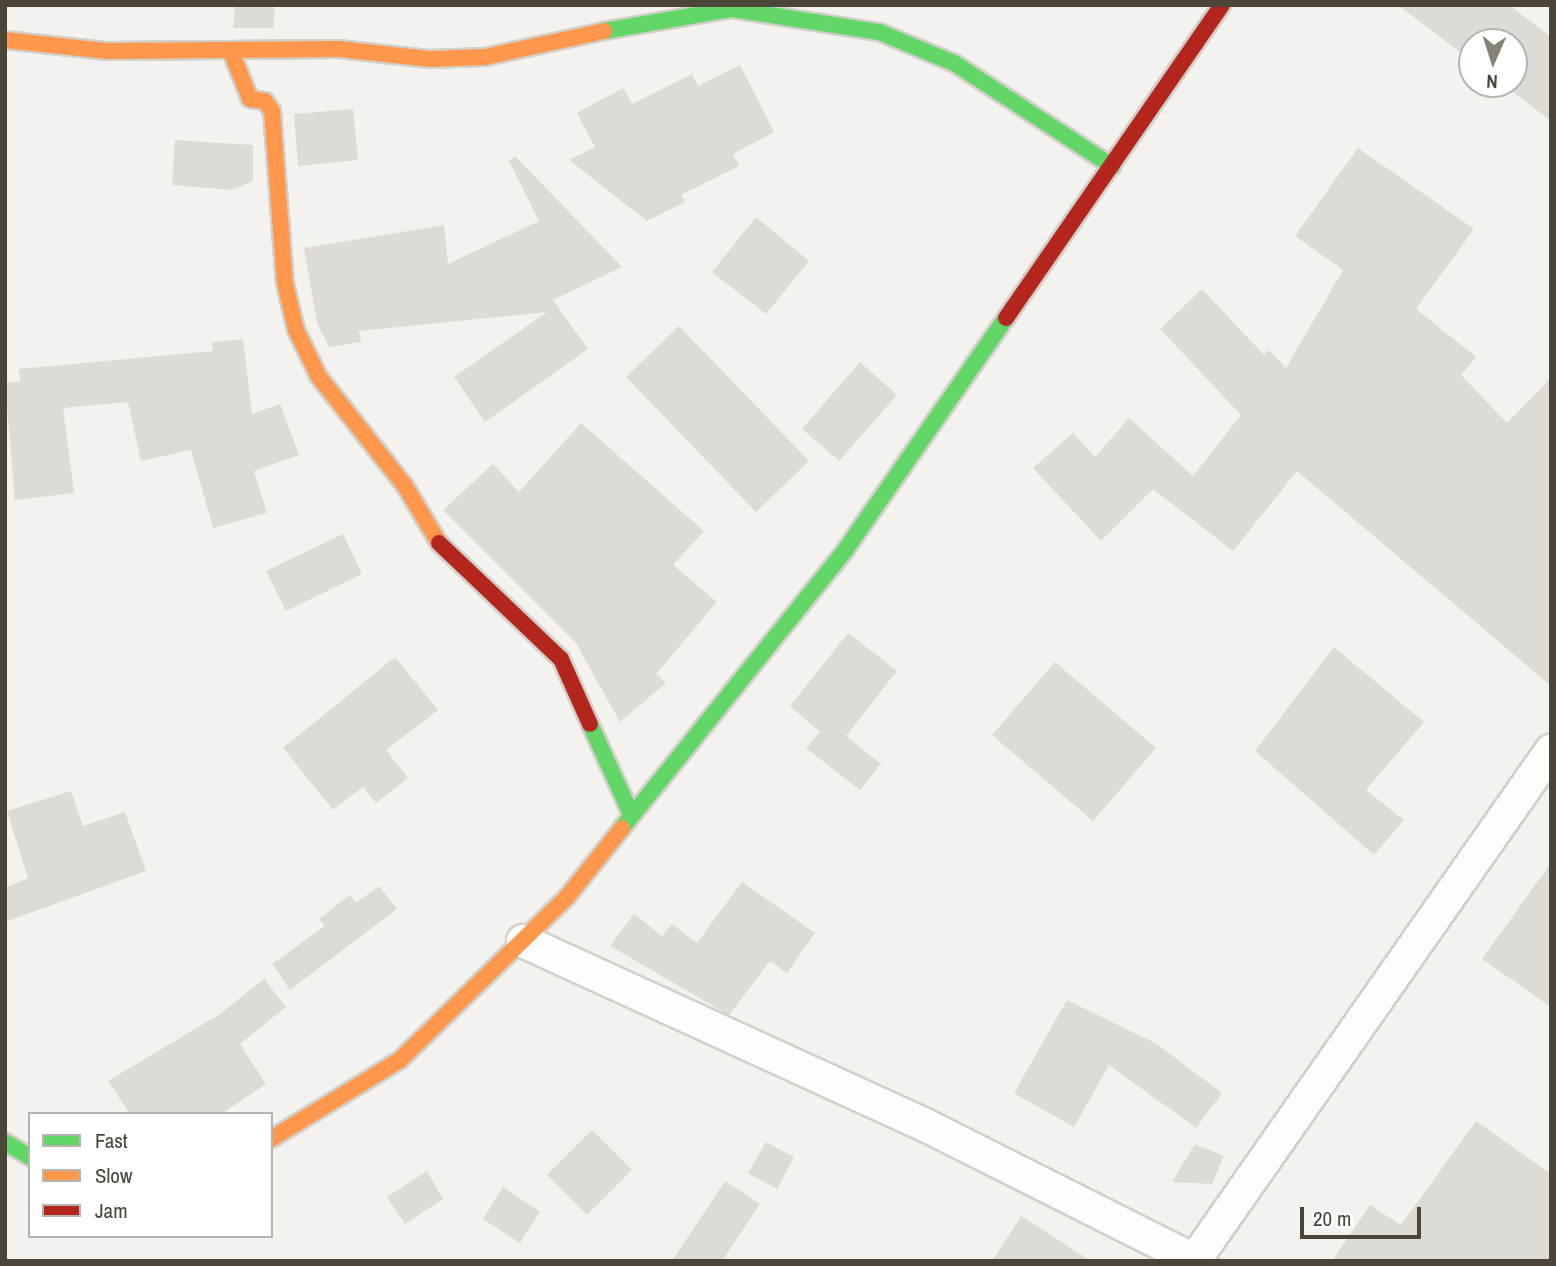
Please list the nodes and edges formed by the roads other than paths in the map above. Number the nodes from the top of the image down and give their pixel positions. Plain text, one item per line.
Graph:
1 (1222, 5) edge
2 (5, 40) edge
3 (232, 54) junction
4 (1111, 166) junction
5 (1551, 751) edge
6 (632, 816) junction
7 (523, 941) junction
8 (273, 1138) edge
9 (5, 1142) edge
10 (28, 1156) edge
11 (1195, 1260) edge

1 - 4 street
2 - 3 street
3 - 4 street
3 - 6 street
4 - 6 street
5 - 11 street
6 - 7 street
7 - 8 street
7 - 11 street
9 - 10 street

